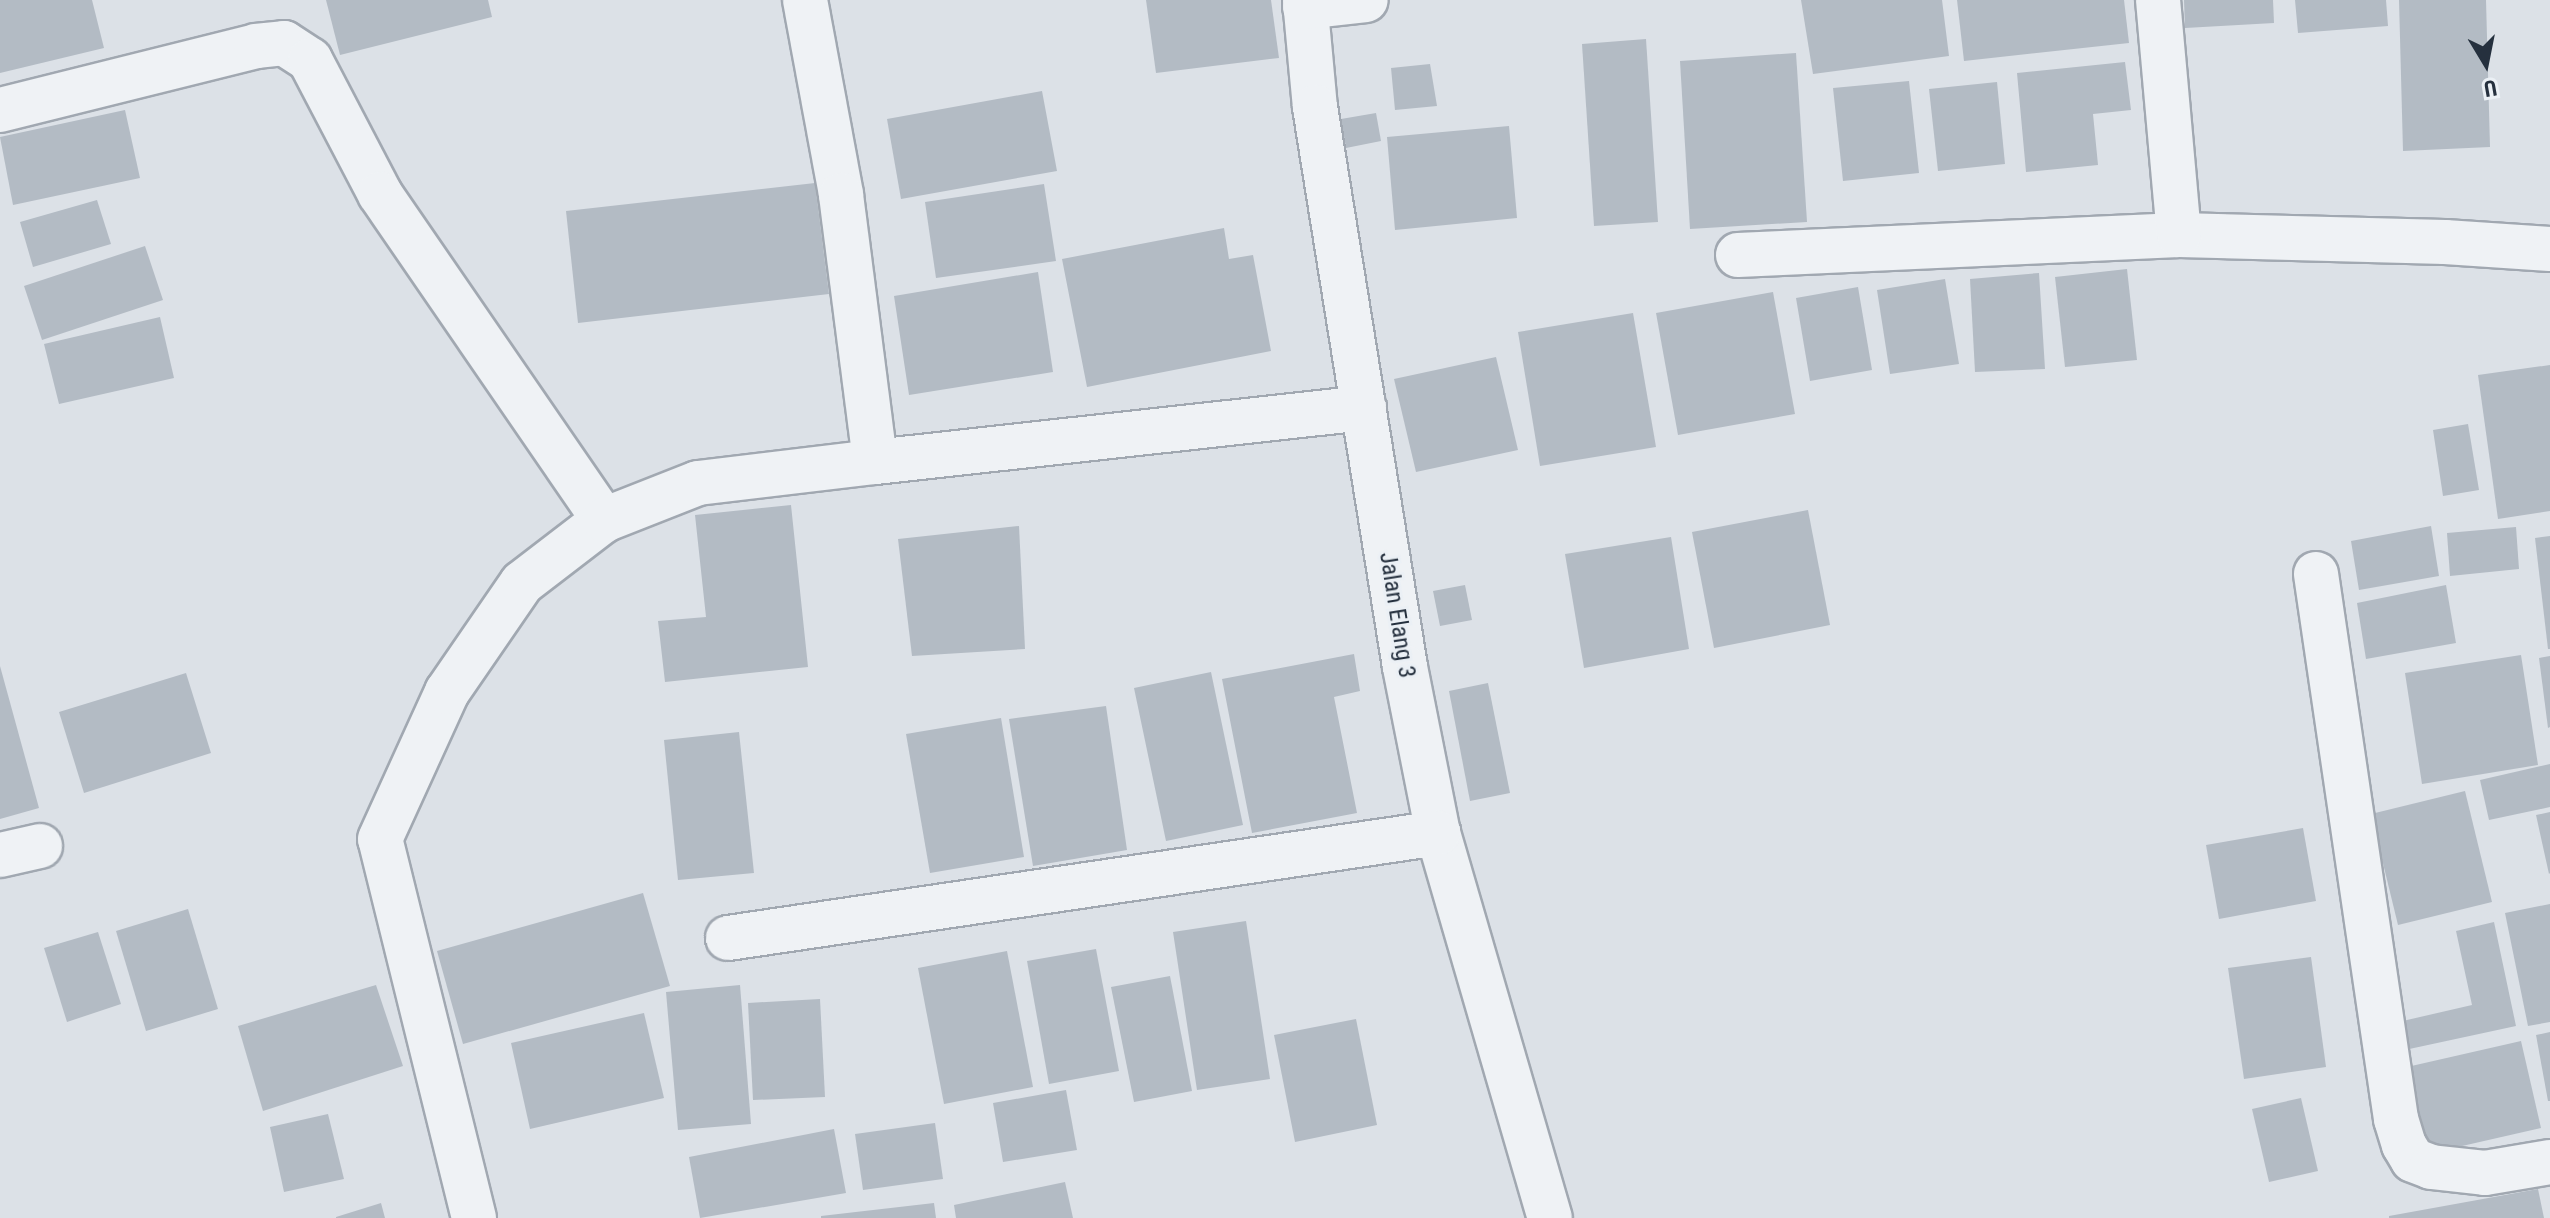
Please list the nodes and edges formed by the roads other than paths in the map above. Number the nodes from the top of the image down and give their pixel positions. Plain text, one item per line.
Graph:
1 (805, 0) edge
2 (1366, 0) edge
3 (2158, 0) edge
4 (1305, 3) edge
5 (0, 110) edge
6 (2179, 235) junction
7 (2550, 249) edge
8 (1738, 255) dead end
9 (1364, 408) junction
10 (875, 462) junction
11 (604, 520) junction
12 (2316, 574) dead end
13 (1438, 833) junction
14 (728, 938) dead end
15 (2550, 1162) edge
16 (474, 1218) edge
17 (1550, 1218) edge

1 - 10 street
2 - 4 street
3 - 6 street
4 - 9 street, Jalan Elang 3
5 - 11 street
6 - 7 street
6 - 8 street
9 - 10 street
9 - 13 street, Jalan Elang 3
10 - 11 street
11 - 16 street
12 - 15 street
13 - 14 street
13 - 17 street, Jalan Elang 3

